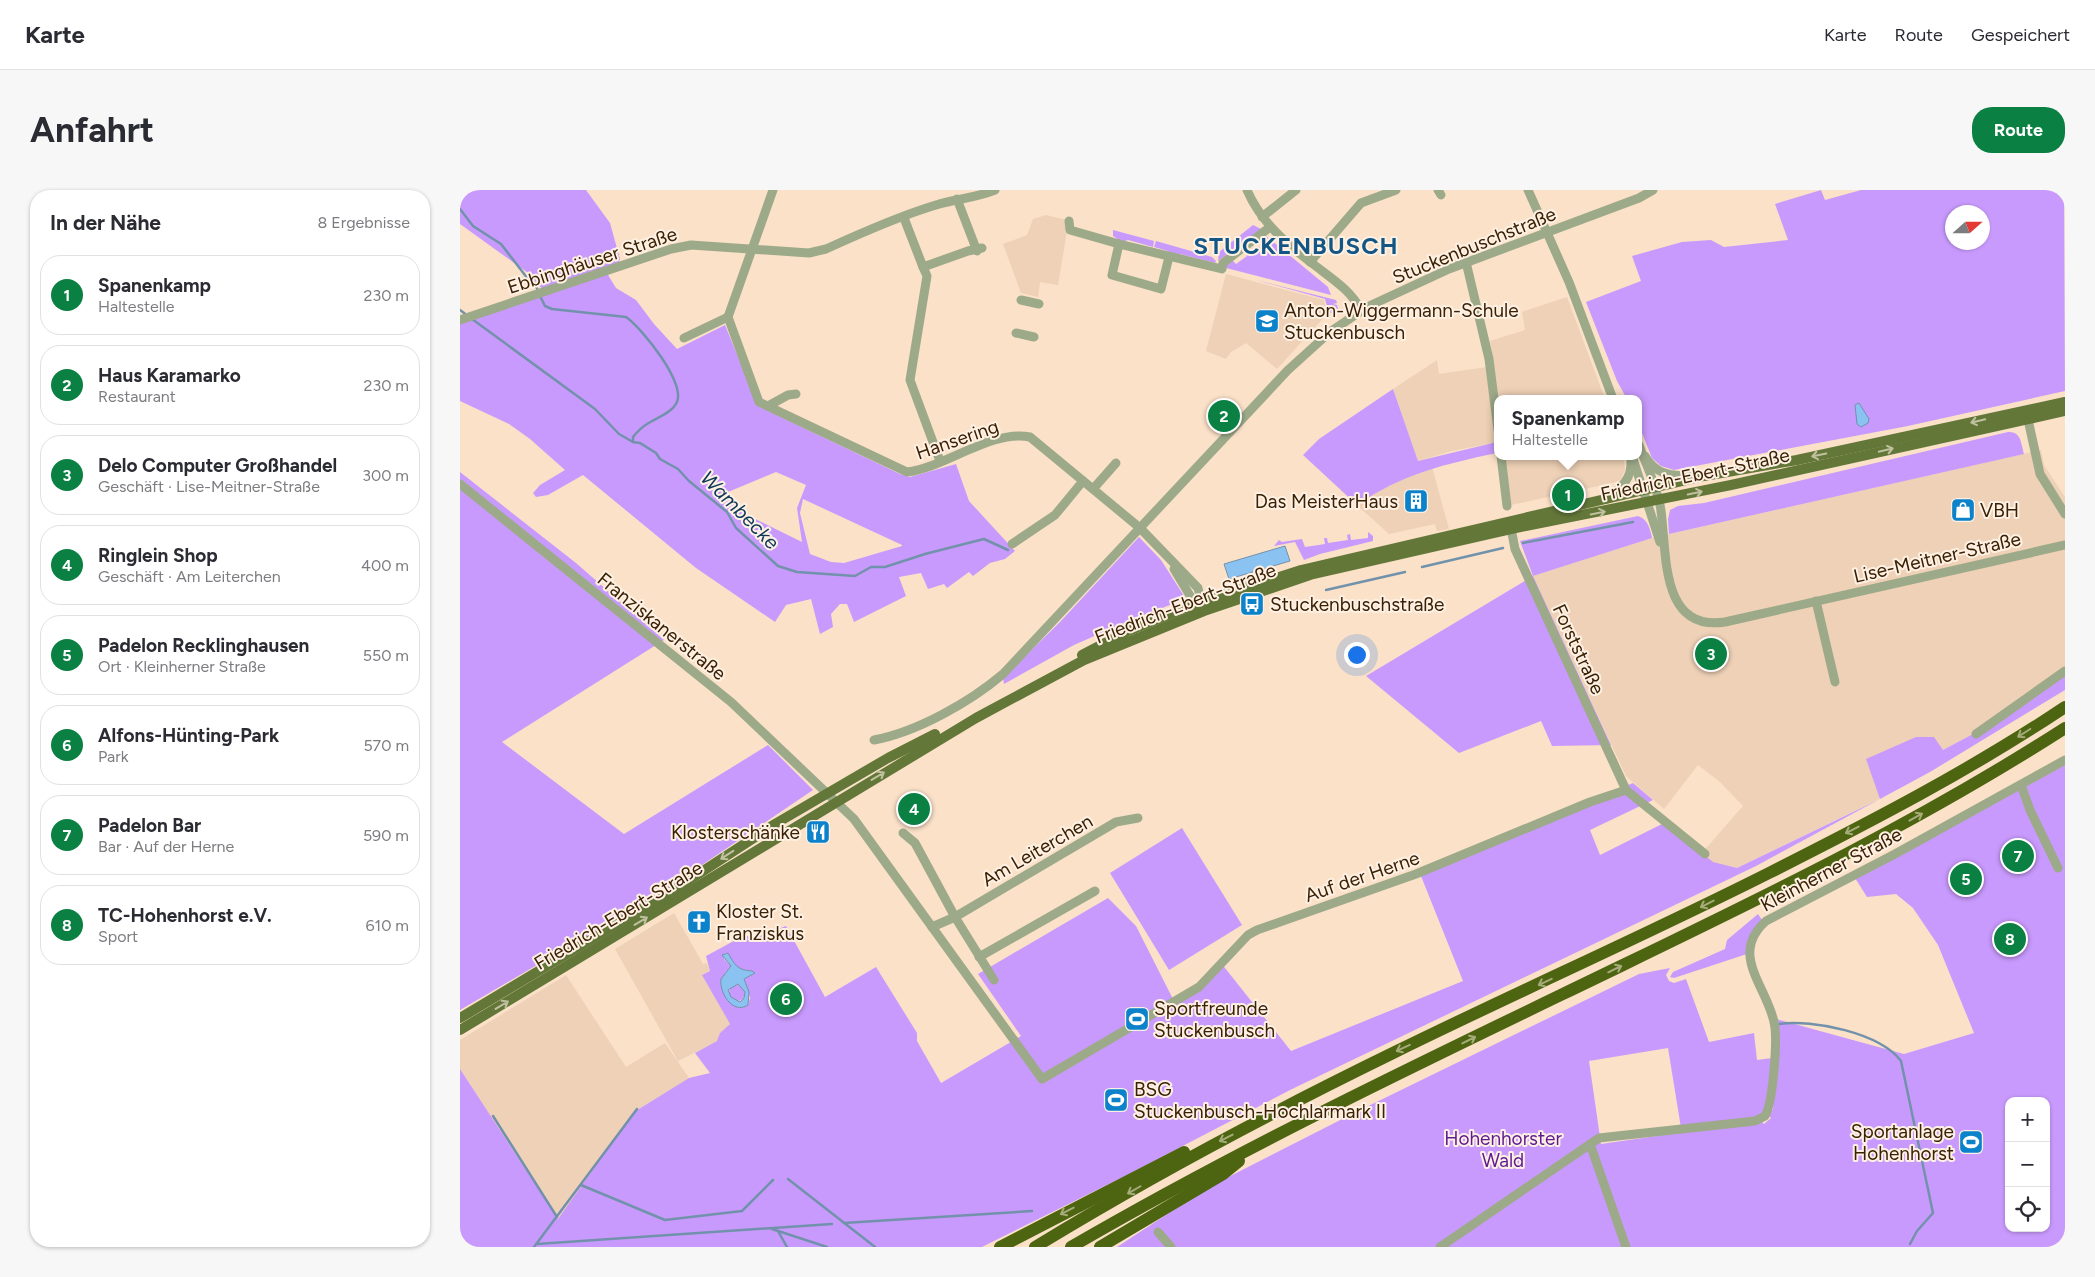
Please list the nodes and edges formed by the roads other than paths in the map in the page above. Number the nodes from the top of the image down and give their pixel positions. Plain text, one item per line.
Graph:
1 (774, 190) edge
2 (995, 190) edge
3 (1248, 190) edge
4 (1296, 190) edge
5 (1396, 190) edge
6 (1528, 190) edge
7 (1653, 190) edge
8 (957, 199) junction
9 (1262, 216) junction
10 (904, 218) junction
11 (1069, 221) dead end
12 (1270, 227) junction
13 (1547, 232) junction
14 (1119, 244) junction
15 (752, 251) junction
16 (1169, 257) junction
17 (1310, 262) junction
18 (1466, 262) junction
19 (923, 266) junction
20 (1021, 300) dead end
21 (1039, 304) dead end
22 (1361, 310) junction
23 (728, 317) junction
24 (466, 318) edge
25 (1016, 333) dead end
26 (1034, 337) dead end
27 (684, 338) dead end
28 (1603, 368) junction
29 (796, 394) dead end
30 (1612, 395) edge
31 (1618, 395) edge
32 (1494, 398) edge
33 (2065, 402) edge
34 (768, 406) junction
35 (2065, 411) edge
36 (2026, 414) junction
37 (1642, 451) edge
38 (1642, 455) edge
39 (1501, 460) edge
40 (1631, 460) edge
41 (1632, 460) edge
42 (940, 461) junction
43 (1116, 462) dead end
44 (1704, 476) junction
45 (1082, 481) junction
46 (460, 484) edge
47 (1654, 487) junction
48 (1093, 490) junction
49 (1642, 490) junction
50 (1606, 499) junction
51 (1659, 501) junction
52 (1646, 504) junction
53 (1506, 506) dead end
54 (2065, 514) edge
55 (1510, 525) junction
56 (1140, 528) junction
57 (1012, 544) dead end
58 (2065, 545) edge
59 (1664, 551) junction
60 (1816, 601) junction
61 (1200, 605) junction
62 (2065, 671) edge
63 (1835, 682) dead end
64 (2065, 707) edge
65 (2065, 728) edge
66 (1976, 734) dead end
67 (874, 740) dead end
68 (2065, 760) edge
69 (2021, 784) junction
70 (1626, 790) junction
71 (828, 793) junction
72 (836, 801) junction
73 (1138, 818) dead end
74 (904, 833) dead end
75 (1705, 854) dead end
76 (2058, 868) dead end
77 (1095, 892) dead end
78 (955, 917) junction
79 (932, 927) junction
80 (979, 957) junction
81 (994, 980) dead end
82 (460, 1018) edge
83 (460, 1030) edge
84 (1262, 1142) junction
85 (1590, 1144) junction
86 (1206, 1148) junction
87 (1158, 1232) dead end
88 (1000, 1247) edge
89 (1035, 1247) edge
90 (1071, 1247) edge
91 (1100, 1247) edge
92 (1171, 1247) edge
93 (1440, 1247) edge
94 (1626, 1247) edge

1 - 15 street
2 - 8 street, Ebbinghäuser Straße
3 - 9 street
4 - 9 street
5 - 17 street
6 - 13 street
7 - 13 street, Stuckenbuschstraße
8 - 10 street, Ebbinghäuser Straße
8 - 19 street
9 - 12 street
10 - 15 street, Ebbinghäuser Straße
10 - 19 street
11 - 14 street
12 - 16 street
12 - 17 street
13 - 18 street, Stuckenbuschstraße
13 - 28 street
14 - 16 street
14 - 16 street
15 - 23 street
15 - 24 street, Ebbinghäuser Straße
17 - 22 street
18 - 22 street, Stuckenbuschstraße
18 - 32 street
19 - 42 street
20 - 21 street
22 - 56 street, Stuckenbuschstraße
23 - 27 street
23 - 34 street, Hansering
25 - 26 street
28 - 30 street
28 - 31 street
29 - 34 street
33 - 36 main road, Friedrich-Ebert-Straße
34 - 42 street, Hansering
35 - 36 main road, Friedrich-Ebert-Straße
36 -> 44 main road, Friedrich-Ebert-Straße
51 -> 36 main road, Friedrich-Ebert-Straße
36 - 54 street
37 - 44 street
38 - 47 street, Lise-Meitner-Straße
39 - 53 street
40 - 50 street
41 - 49 street, Lise-Meitner-Straße
42 - 45 street, Hansering
43 - 48 street
44 - 47 main road, Friedrich-Ebert-Straße
45 - 48 street, Hansering
45 - 57 street
46 - 71 street, Franziskanerstraße
47 - 49 main road, Friedrich-Ebert-Straße
47 - 51 street, Lise-Meitner-Straße
48 - 56 street, Hansering
49 - 50 main road, Friedrich-Ebert-Straße
49 - 52 street, Lise-Meitner-Straße
50 - 55 main road, Friedrich-Ebert-Straße
51 - 52 main road, Friedrich-Ebert-Straße
51 - 59 street, Lise-Meitner-Straße
55 -> 52 main road, Friedrich-Ebert-Straße
52 - 59 street, Lise-Meitner-Straße
55 - 61 main road, Friedrich-Ebert-Straße
55 - 70 street, Forststraße
56 - 61 street, Hansering
56 - 67 street, Stuckenbuschstraße
58 - 60 street, Lise-Meitner-Straße
59 - 60 street, Lise-Meitner-Straße
60 - 63 street
61 - 71 main road, Friedrich-Ebert-Straße
72 -> 61 main road, Friedrich-Ebert-Straße
62 - 66 street
64 -> 86 highway
84 -> 65 highway
68 - 69 street, Kleinherner Straße
69 - 76 street
69 - 85 street, Kleinherner Straße
70 - 75 street
70 - 79 street, Auf der Herne
71 - 72 street, Franziskanerstraße
71 -> 82 main road, Friedrich-Ebert-Straße
72 - 79 street
83 -> 72 main road, Friedrich-Ebert-Straße
73 - 78 street, Am Leiterchen
74 - 78 street
77 - 80 street
78 - 79 street, Am Leiterchen
78 - 80 street
80 - 81 street
84 - 90 highway
84 - 91 highway
85 - 93 street, Kleinherner Straße
85 - 94 street
86 -> 88 highway
86 -> 89 highway
87 - 92 street

